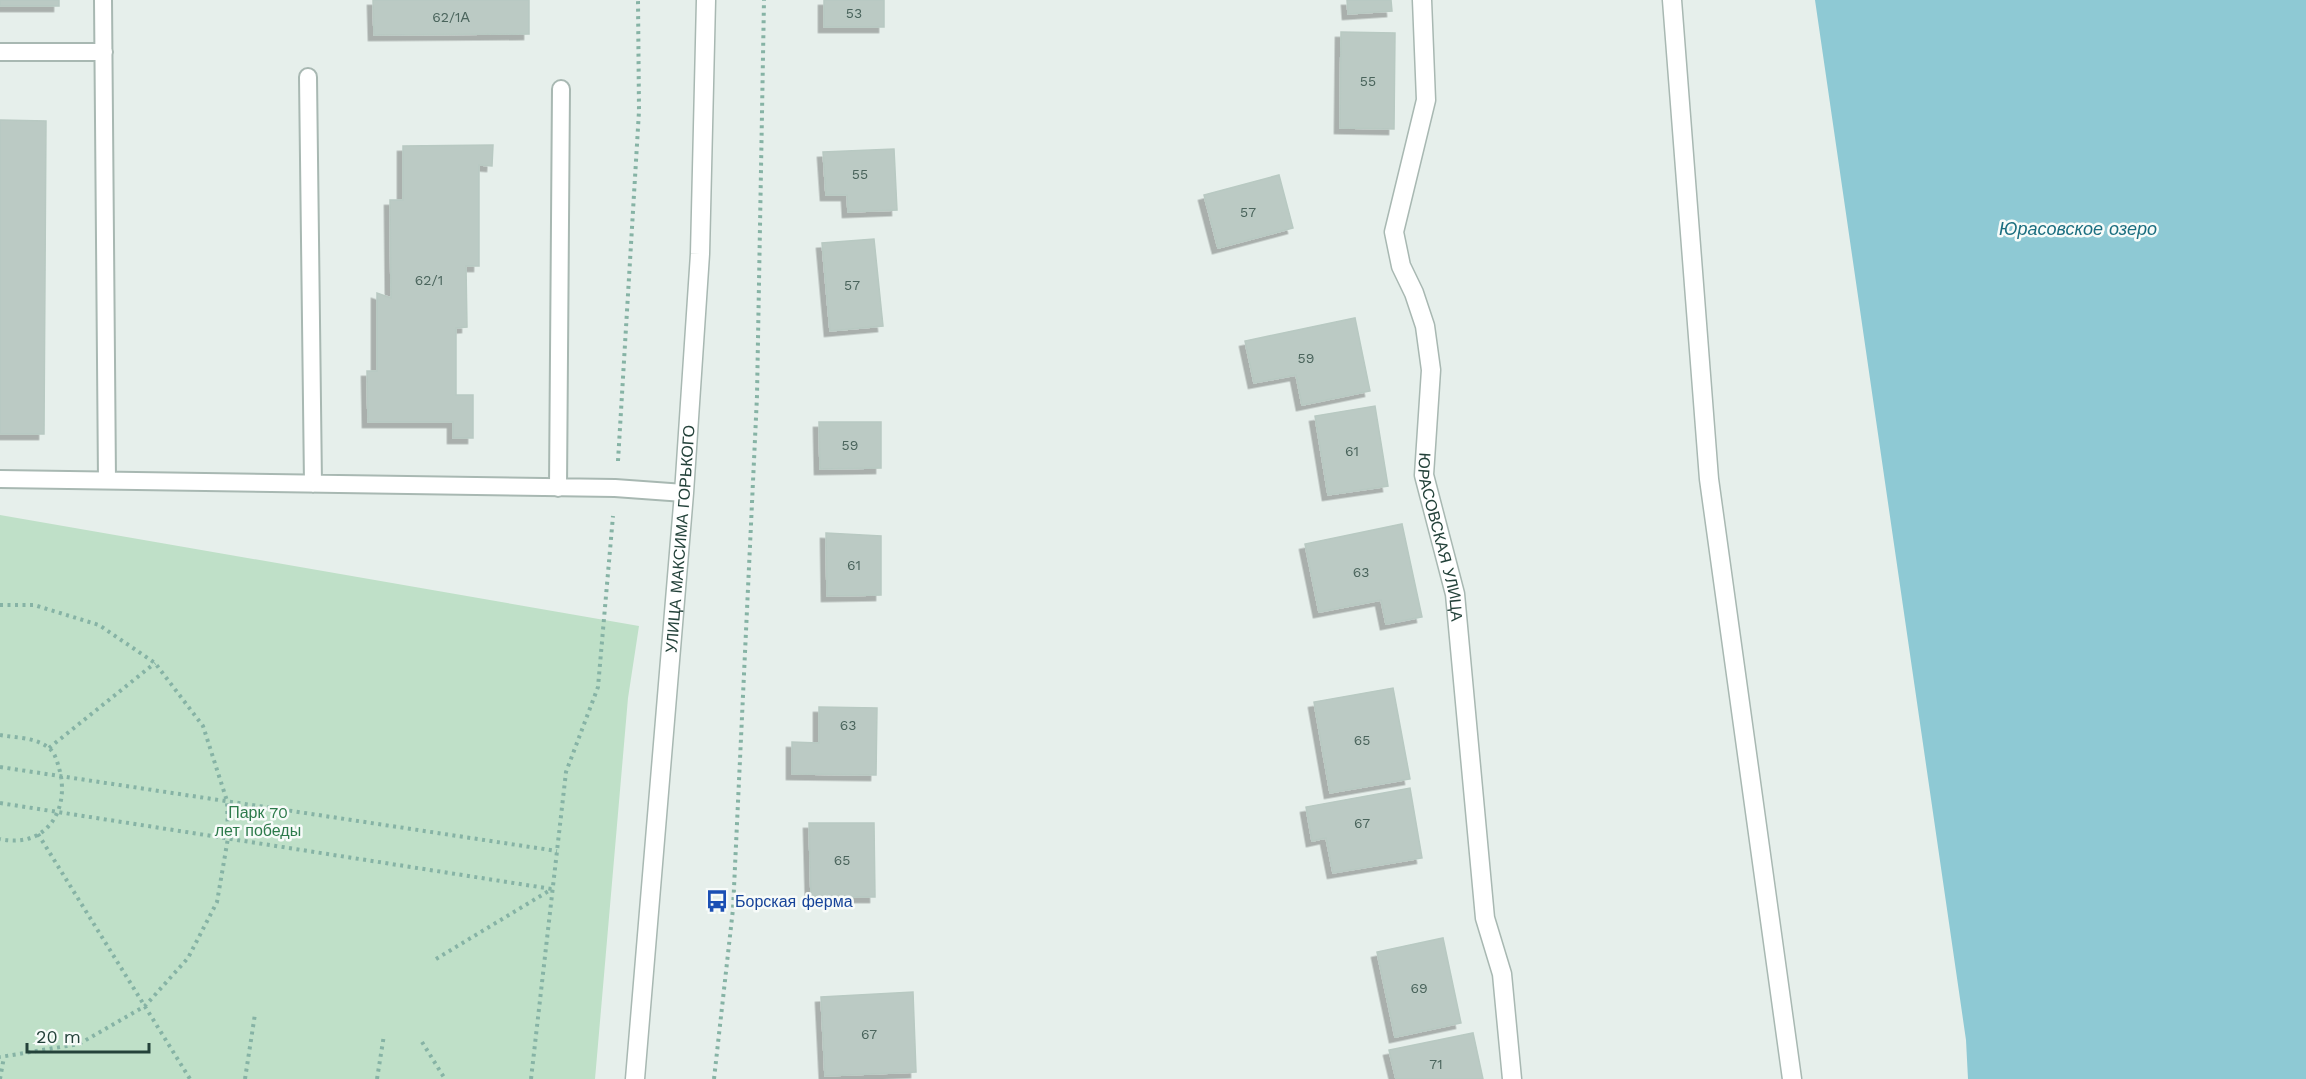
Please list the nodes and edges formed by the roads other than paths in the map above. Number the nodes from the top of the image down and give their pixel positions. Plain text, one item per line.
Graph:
1 (103, 0) edge
2 (706, 0) edge
3 (1422, 0) edge
4 (1672, 0) edge
5 (0, 52) edge
6 (104, 52) junction
7 (308, 77) dead end
8 (561, 89) dead end
9 (0, 479) edge
10 (106, 480) junction
11 (313, 484) junction
12 (558, 488) junction
13 (684, 494) junction
14 (635, 1079) edge
15 (1512, 1079) edge
16 (1792, 1079) edge

1 - 6 lane
2 - 13 street, УЛИЦА МАКСИМА ГОРЬКОГО
3 - 15 street, ЮРАСОВСКАЯ УЛИЦА
4 - 16 street
5 - 6 lane
6 - 10 lane
7 - 11 lane
8 - 12 lane
9 - 10 lane
10 - 11 lane
11 - 12 lane
12 - 13 lane
13 - 14 street, УЛИЦА МАКСИМА ГОРЬКОГО

